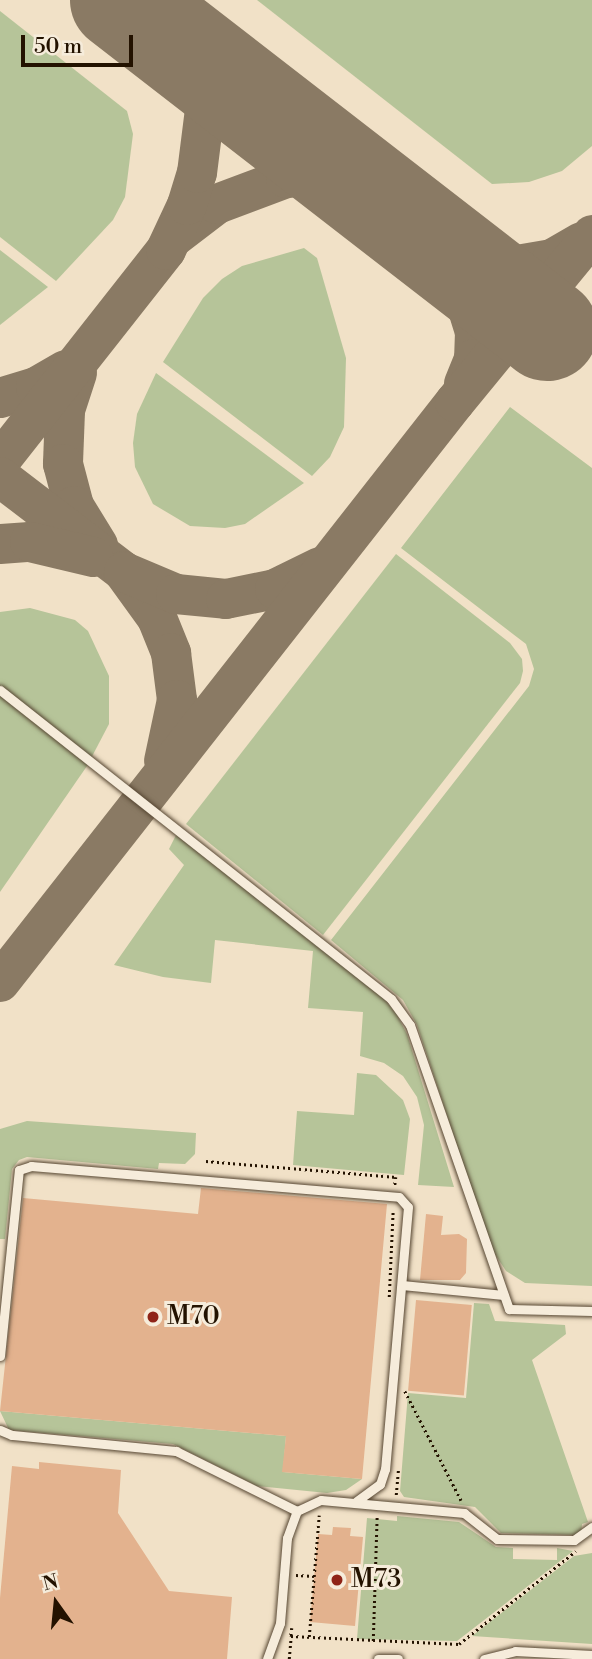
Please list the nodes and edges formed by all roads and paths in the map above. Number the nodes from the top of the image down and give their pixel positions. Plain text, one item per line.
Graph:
1 (0, 690) edge
2 (206, 1161) dead end
3 (394, 1197) junction
4 (401, 1285) junction
5 (504, 1295) junction
6 (400, 1298) junction
7 (592, 1311) edge
8 (0, 1356) edge
9 (406, 1378) dead end
10 (404, 1391) junction
11 (403, 1404) dead end
12 (0, 1430) edge
13 (398, 1467) dead end
14 (357, 1501) junction
15 (395, 1504) junction
16 (297, 1511) junction
17 (464, 1513) junction
18 (366, 1515) dead end
19 (377, 1516) junction
20 (310, 1517) dead end
21 (592, 1527) edge
22 (576, 1551) dead end
23 (297, 1563) dead end
24 (296, 1575) junction
25 (314, 1576) junction
26 (295, 1587) dead end
27 (292, 1624) dead end
28 (291, 1636) junction
29 (309, 1637) junction
30 (373, 1641) junction
31 (592, 1655) edge
32 (267, 1659) edge
33 (289, 1659) edge
34 (378, 1659) edge
35 (398, 1659) edge
36 (484, 1659) edge

1 - 5 lane
2 - 3 path
3 - 4 lane
3 - 6 path
3 - 8 lane
4 - 5 lane
4 - 6 lane
5 - 7 lane
6 - 14 lane
9 - 10 path
10 - 11 path
10 - 17 path
12 - 16 lane
13 - 15 path
14 - 15 lane
14 - 16 lane
15 - 17 lane
15 - 19 path
16 - 32 lane
17 - 21 lane
18 - 19 path
19 - 30 path
20 - 25 path
22 - 30 path
23 - 24 path
24 - 25 path
24 - 26 path
25 - 29 path
27 - 28 path
28 - 29 path
28 - 33 path
29 - 30 path
31 - 36 lane
34 - 35 lane

